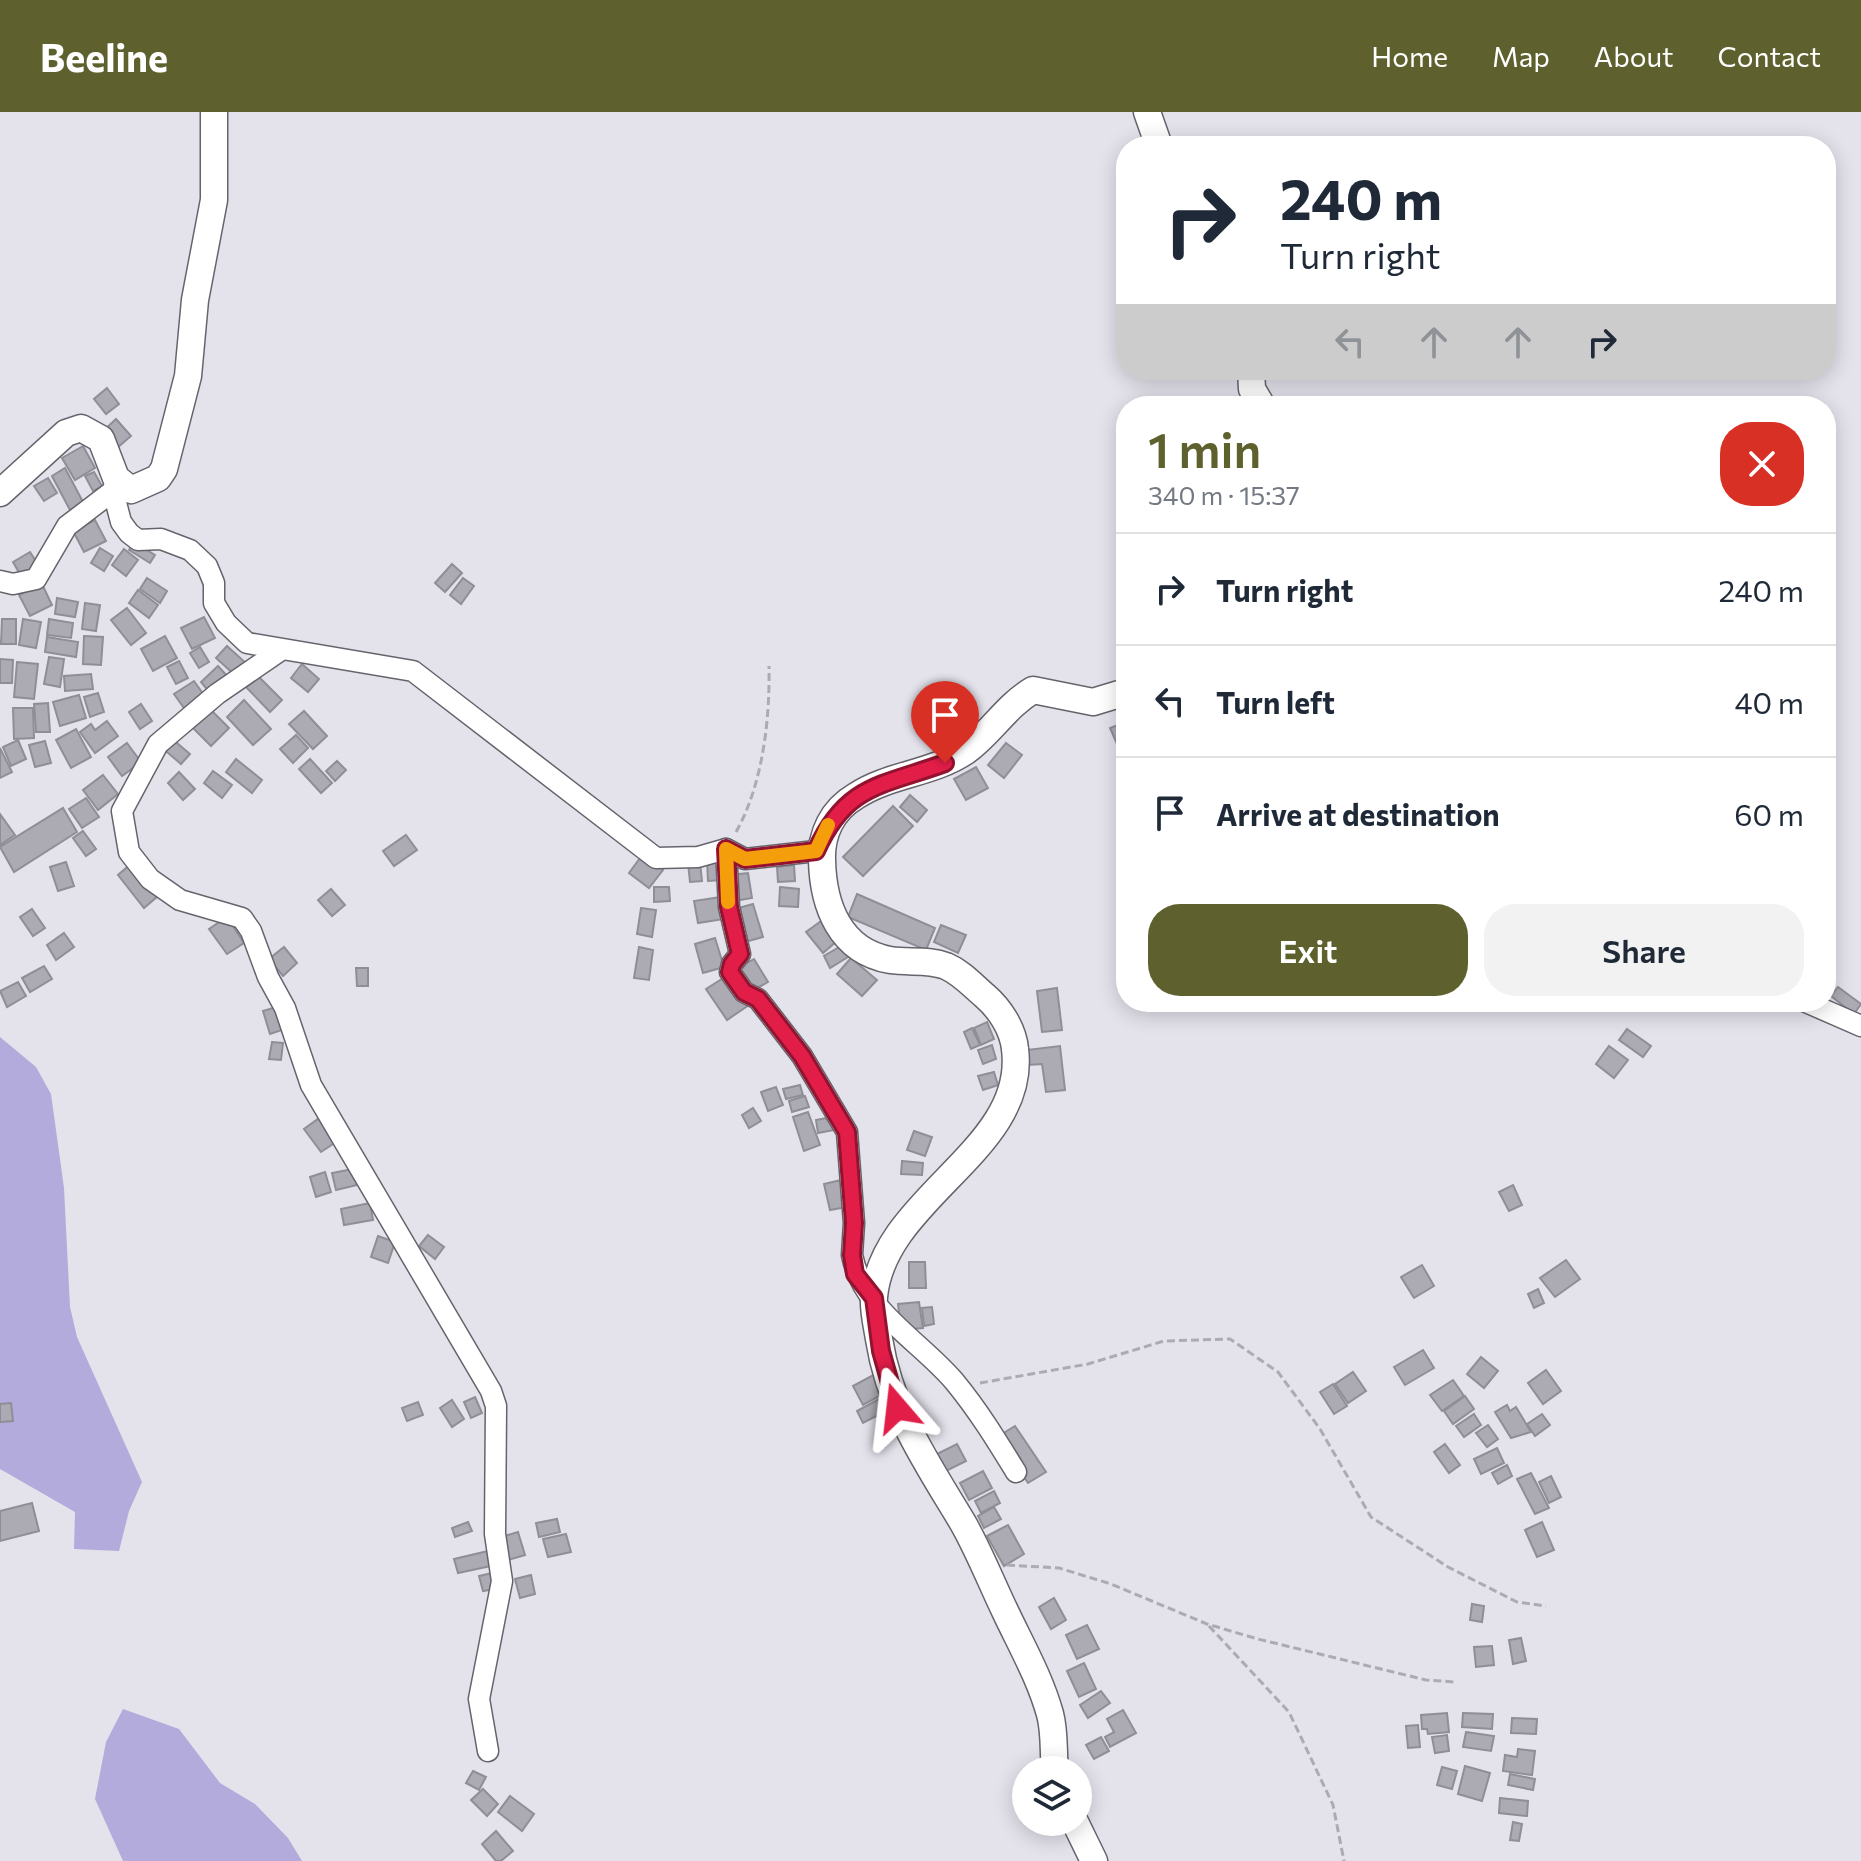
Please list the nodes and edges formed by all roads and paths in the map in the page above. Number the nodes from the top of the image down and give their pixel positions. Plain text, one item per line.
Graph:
1 (214, 112) edge
2 (1147, 112) edge
3 (1155, 136) edge
4 (115, 485) junction
5 (0, 493) edge
6 (0, 581) edge
7 (281, 650) junction
8 (769, 666) dead end
9 (1116, 695) edge
10 (821, 840) junction
11 (726, 849) junction
12 (1829, 1012) edge
13 (1861, 1026) edge
14 (874, 1298) junction
15 (952, 1379) junction
16 (1016, 1472) dead end
17 (983, 1564) junction
18 (1546, 1606) dead end
19 (1207, 1624) junction
20 (1455, 1682) dead end
21 (488, 1751) dead end
22 (1054, 1756) edge
23 (1082, 1836) edge
24 (1094, 1861) edge
25 (1344, 1861) edge

1 - 4 street
2 - 3 street
4 - 5 street
4 - 6 street
4 - 7 street
7 - 11 street
7 - 21 street
8 - 11 path
9 - 10 street
10 - 11 street
10 - 14 street
11 - 14 street
12 - 13 street
14 - 15 street
14 - 17 street
15 - 16 street
15 - 18 path
17 - 19 path
17 - 22 street
19 - 20 path
19 - 25 path
23 - 24 street

